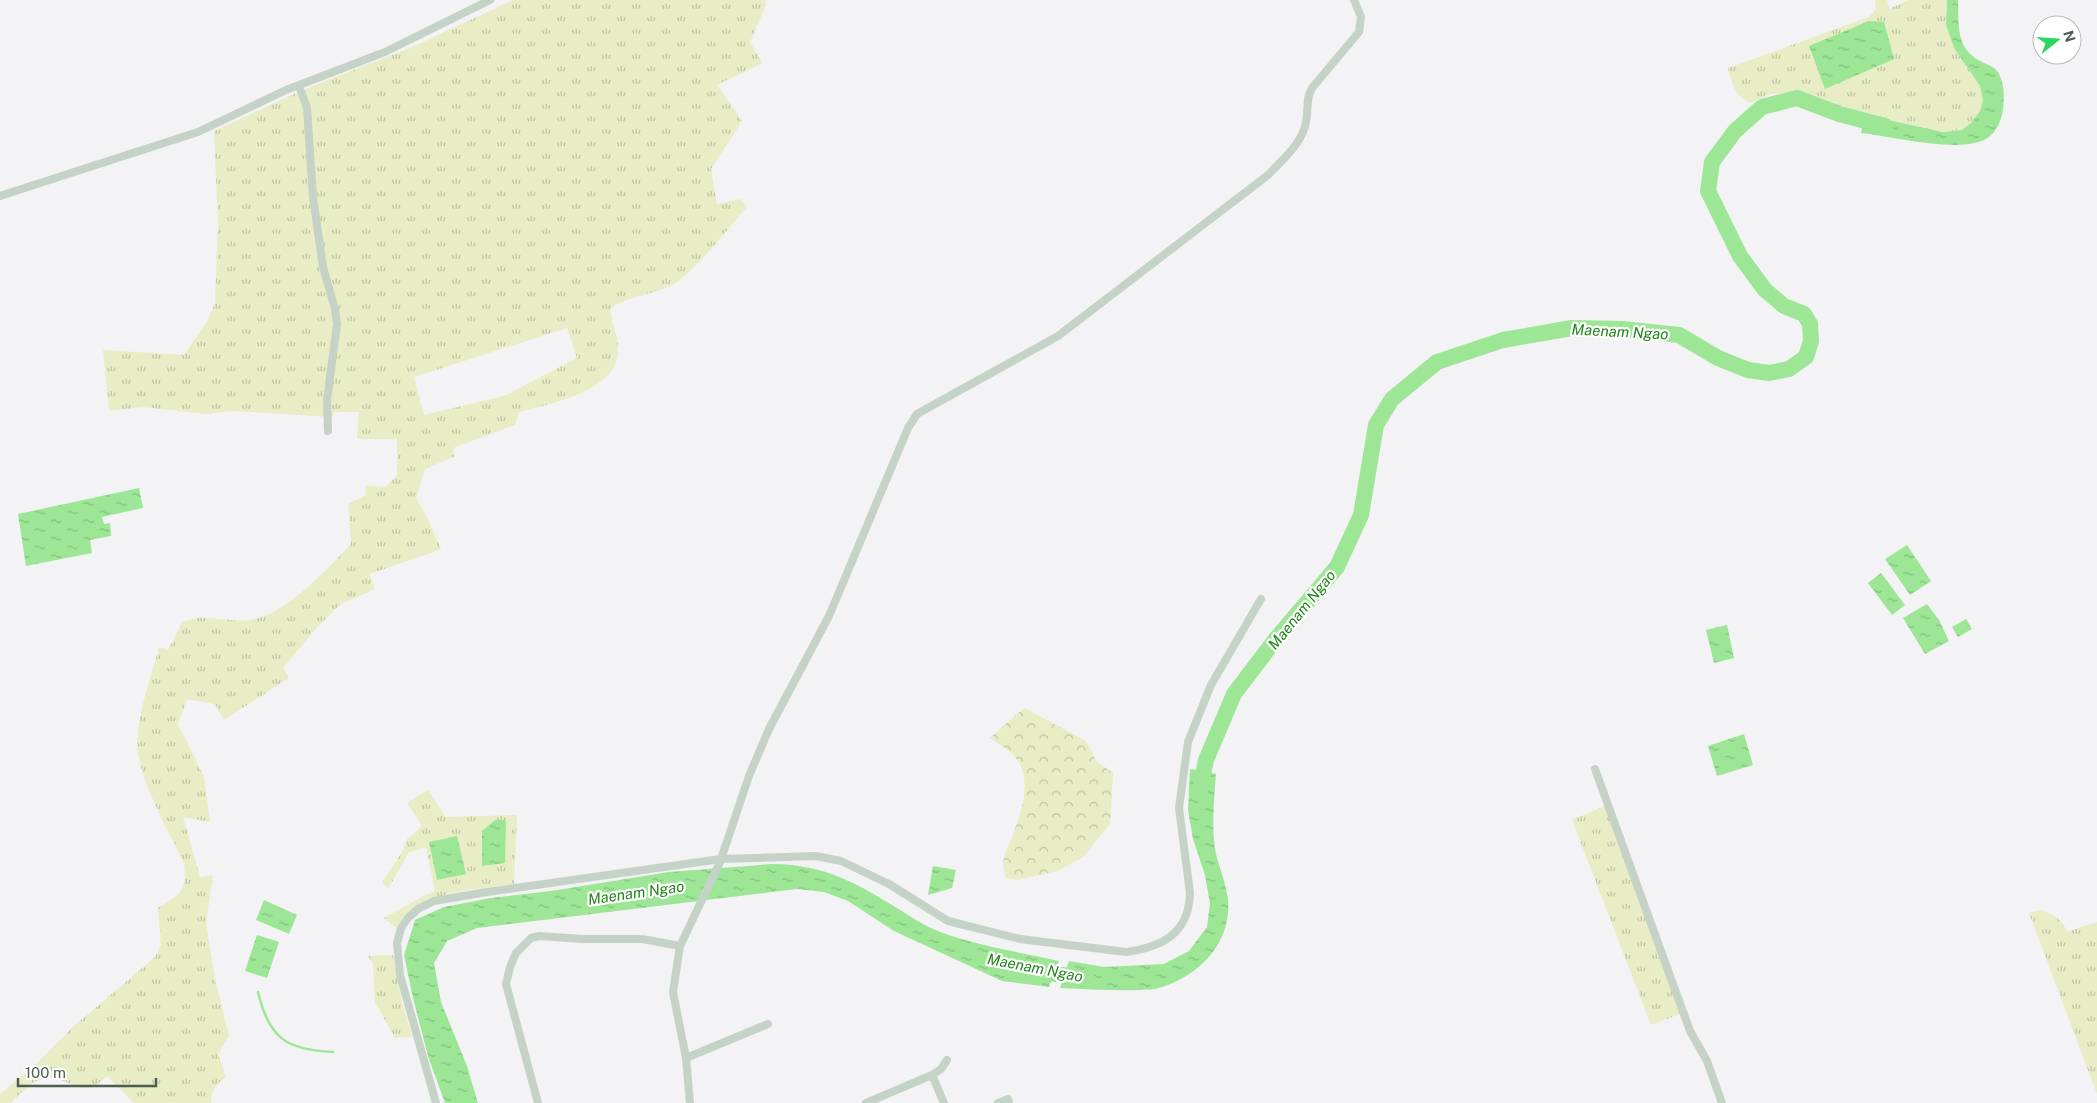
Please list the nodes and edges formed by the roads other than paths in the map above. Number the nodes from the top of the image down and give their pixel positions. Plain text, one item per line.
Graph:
1 (490, 0) edge
2 (1354, 0) edge
3 (299, 86) junction
4 (0, 196) edge
5 (328, 431) dead end
6 (1260, 599) dead end
7 (1595, 769) dead end
8 (721, 860) junction
9 (680, 946) junction
10 (768, 1024) dead end
11 (686, 1058) junction
12 (947, 1060) dead end
13 (932, 1075) junction
14 (436, 1103) edge
15 (538, 1103) edge
16 (690, 1103) edge
17 (866, 1103) edge
18 (944, 1103) edge
19 (998, 1103) edge
20 (1009, 1103) edge
21 (1722, 1103) edge

1 - 3 street
2 - 8 street
3 - 4 street
3 - 5 street
6 - 8 street
7 - 21 street
8 - 9 street
8 - 14 street
9 - 11 street
9 - 15 street
10 - 11 street
11 - 16 street
12 - 13 street
13 - 17 street
13 - 18 street
19 - 20 street

